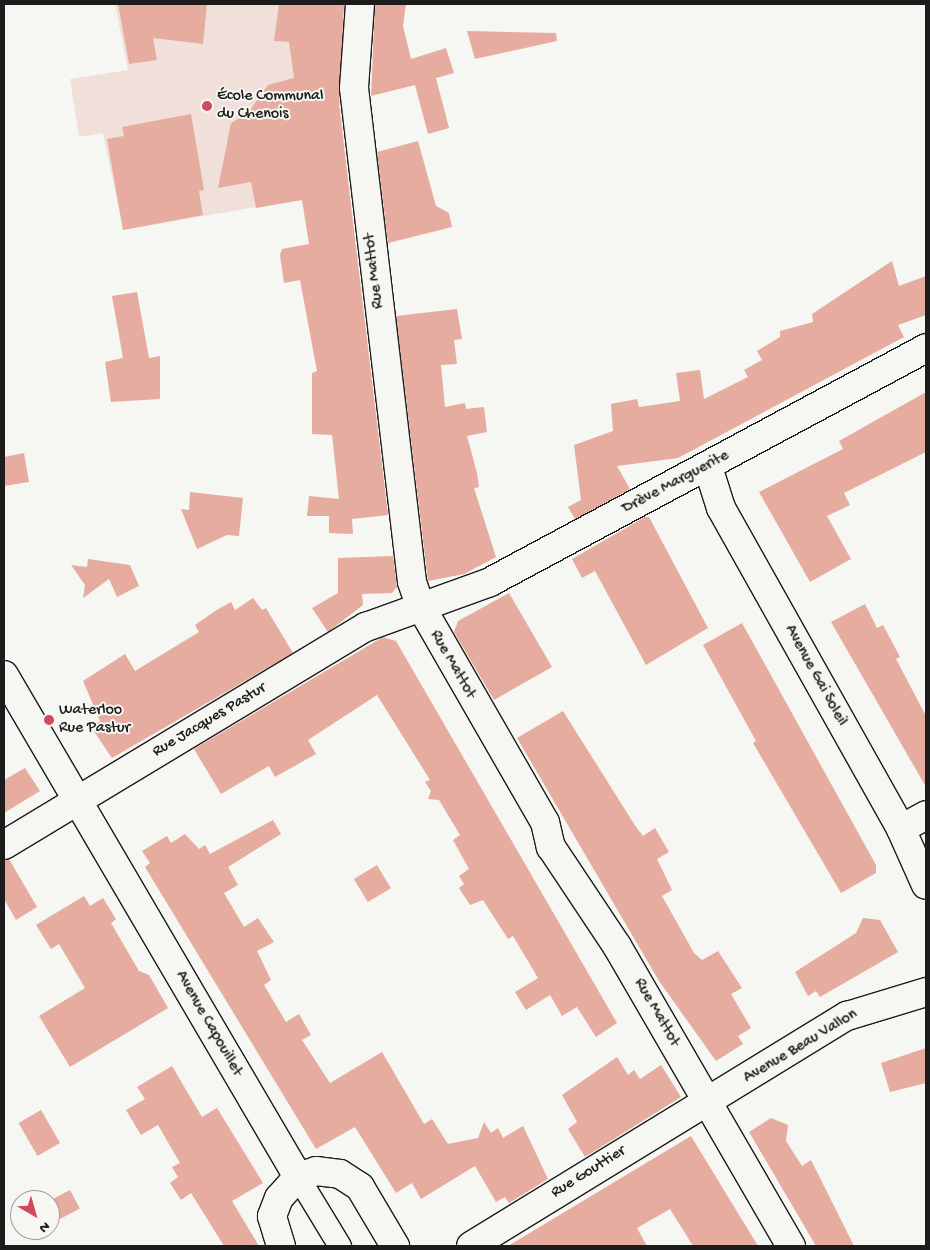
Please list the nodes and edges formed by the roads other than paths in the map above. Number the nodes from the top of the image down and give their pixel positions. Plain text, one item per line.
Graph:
1 (360, 4) edge
2 (926, 348) edge
3 (708, 467) junction
4 (420, 605) junction
5 (4, 675) edge
6 (78, 800) junction
7 (926, 815) edge
8 (900, 830) junction
9 (4, 845) edge
10 (926, 885) edge
11 (926, 992) edge
12 (708, 1103) junction
13 (298, 1177) junction
14 (281, 1246) edge
15 (340, 1246) edge
16 (395, 1246) edge
17 (471, 1246) edge
18 (791, 1246) edge

1 - 4 street, Rue Mattot
2 - 3 street, Drève Marguerite
3 - 4 street, Drève Marguerite
3 - 8 street, Avenue Gai Soleil
4 - 6 street, Rue Jacques Pastur
4 - 12 street, Rue Mattot
5 - 6 street, Avenue Capouillet
6 - 9 street, Rue Jacques Pastur
6 - 13 street, Avenue Capouillet
7 - 8 street
8 - 10 street, Avenue Gai Soleil
11 - 12 street, Avenue Beau Vallon
12 - 17 street, Rue Gouttier
12 - 18 street, Rue Mattot
13 - 14 street
13 - 15 street, Avenue Capouillet
13 - 16 street

